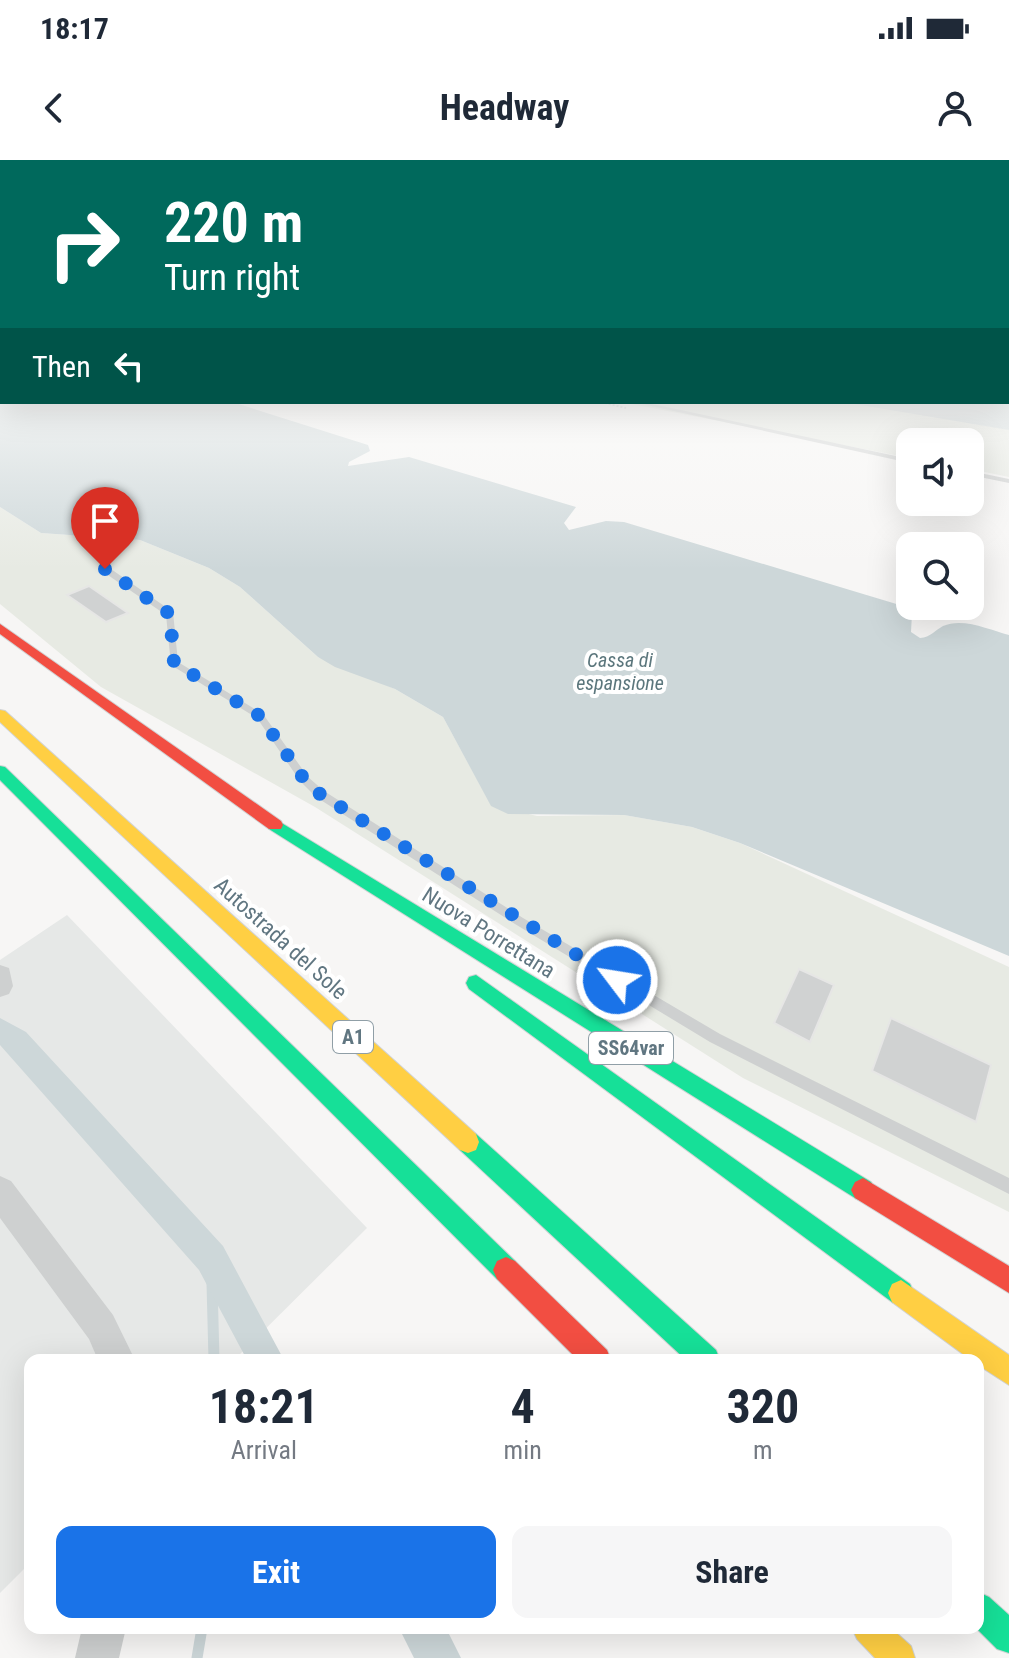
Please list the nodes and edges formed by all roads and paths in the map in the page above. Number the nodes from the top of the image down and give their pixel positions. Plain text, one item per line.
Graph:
1 (770, 431) edge
2 (896, 458) edge
3 (984, 476) edge
4 (1009, 481) edge
5 (105, 569) dead end
6 (0, 628) edge
7 (0, 714) edge
8 (0, 771) edge
9 (256, 813) junction
10 (395, 922) dead end
11 (455, 967) dead end
12 (0, 976) edge
13 (0, 985) edge
14 (1009, 1186) edge
15 (0, 1192) edge
16 (1009, 1280) edge
17 (114, 1354) edge
18 (591, 1354) edge
19 (699, 1354) edge
20 (1009, 1371) edge
21 (984, 1614) edge
22 (103, 1634) edge
23 (874, 1634) edge
24 (1009, 1637) edge
25 (97, 1658) edge
26 (899, 1658) edge

1 - 2 lane
3 - 4 lane
5 - 14 lane
6 - 9 highway, Nuova Porrettana / SS64var
7 - 19 highway, Autostrada del Sole / A1
8 - 18 highway
9 - 10 highway
9 - 16 highway, Nuova Porrettana / SS64var
11 - 20 highway
12 - 13 street
15 - 17 street
21 - 24 highway
22 - 25 street
23 - 26 highway

